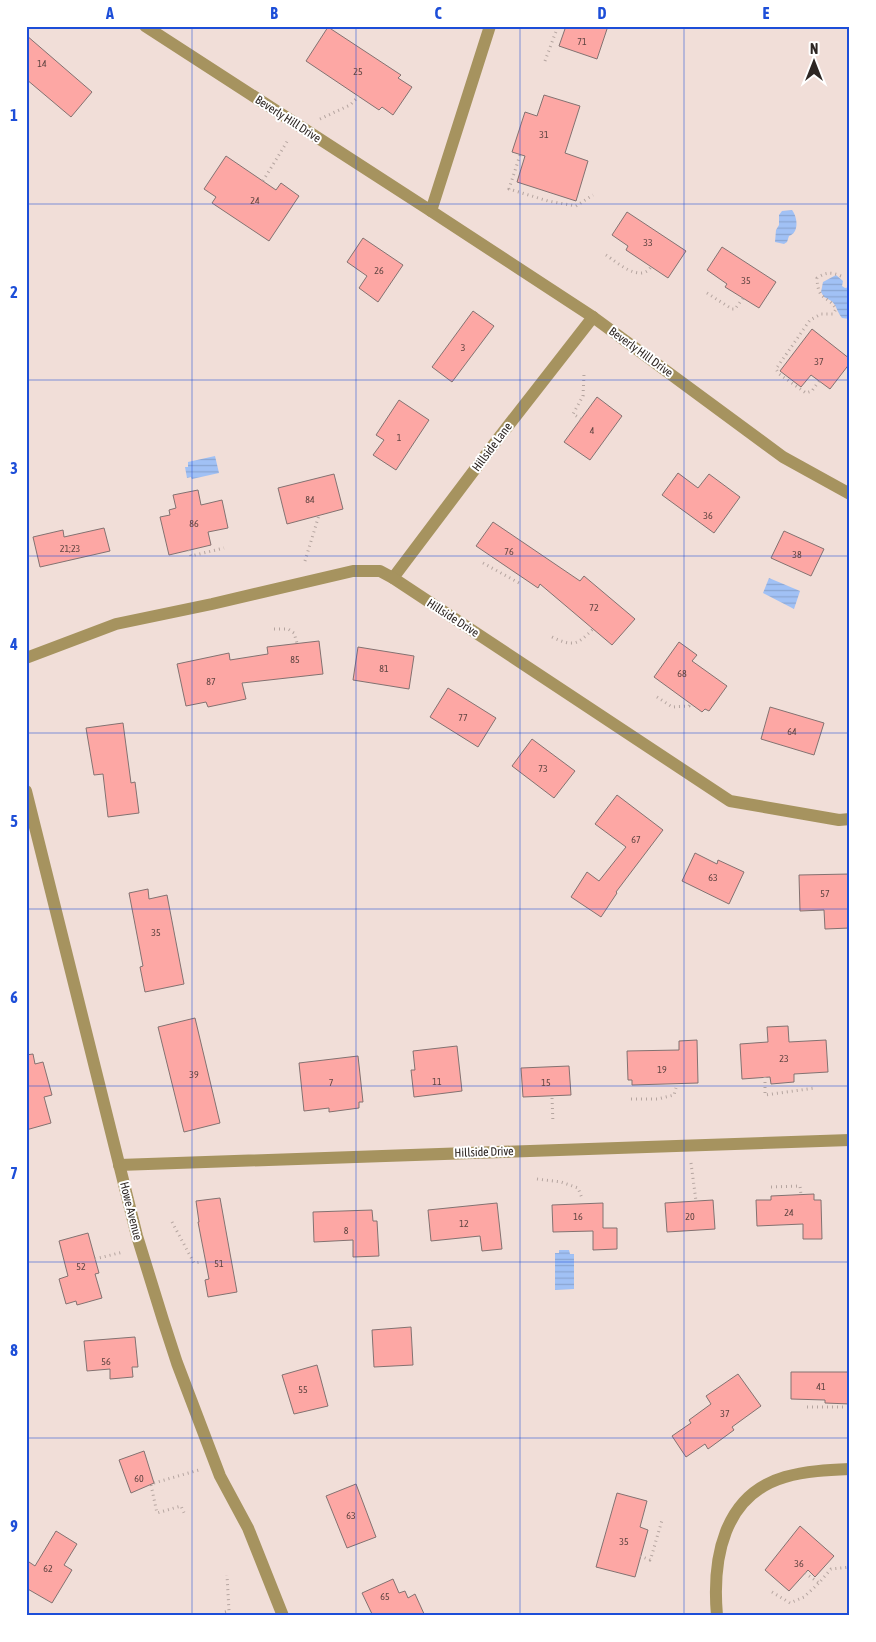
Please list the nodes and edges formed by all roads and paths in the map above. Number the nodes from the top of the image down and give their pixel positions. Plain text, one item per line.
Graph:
1 (145, 26) edge
2 (490, 26) edge
3 (558, 26) edge
4 (545, 61) dead end
5 (359, 96) dead end
6 (299, 126) junction
7 (520, 155) dead end
8 (264, 181) dead end
9 (593, 195) dead end
10 (431, 211) junction
11 (606, 255) dead end
12 (651, 267) dead end
13 (841, 276) dead end
14 (707, 293) dead end
15 (743, 298) dead end
16 (593, 317) junction
17 (584, 374) dead end
18 (819, 381) dead end
19 (581, 419) dead end
20 (850, 494) edge
21 (319, 515) dead end
22 (224, 548) dead end
23 (189, 550) dead end
24 (305, 561) dead end
25 (483, 563) dead end
26 (393, 578) junction
27 (519, 583) dead end
28 (593, 629) dead end
29 (274, 630) dead end
30 (552, 637) dead end
31 (297, 644) dead end
32 (26, 658) edge
33 (657, 697) dead end
34 (690, 704) dead end
35 (26, 791) edge
36 (850, 819) edge
37 (765, 1077) dead end
38 (676, 1088) dead end
39 (815, 1088) dead end
40 (552, 1098) dead end
41 (631, 1099) dead end
42 (553, 1123) dead end
43 (850, 1140) edge
44 (684, 1163) dead end
45 (119, 1164) junction
46 (536, 1179) dead end
47 (771, 1187) dead end
48 (801, 1194) dead end
49 (582, 1198) dead end
50 (696, 1201) dead end
51 (172, 1222) dead end
52 (140, 1248) junction
53 (95, 1259) dead end
54 (202, 1262) dead end
55 (849, 1404) edge
56 (807, 1407) dead end
57 (216, 1465) junction
58 (850, 1469) edge
59 (184, 1515) dead end
60 (662, 1520) dead end
61 (640, 1556) dead end
62 (850, 1566) edge
63 (805, 1573) dead end
64 (227, 1575) dead end
65 (819, 1583) junction
66 (772, 1592) dead end
67 (225, 1612) dead end
68 (283, 1616) edge
69 (717, 1616) edge

1 - 6 street, Beverly Hill Drive
2 - 10 street
3 - 4 path
5 - 6 path
6 - 8 path
6 - 10 street, Beverly Hill Drive
7 - 9 path
10 - 16 street, Beverly Hill Drive
11 - 12 path
13 - 18 path
14 - 15 path
16 - 20 street, Beverly Hill Drive
16 - 26 street, Hillside Lane
17 - 19 path
21 - 24 path
22 - 23 path
25 - 27 path
26 - 32 street, Hillside Drive
26 - 36 street, Hillside Drive
28 - 30 path
29 - 31 path
33 - 34 path
35 - 45 street, Howe Avenue
37 - 39 path
38 - 41 path
40 - 42 path
43 - 45 street, Hillside Drive
44 - 50 path
45 - 52 street, Howe Avenue
46 - 49 path
47 - 48 path
51 - 54 path
52 - 53 path
52 - 57 street, Howe Avenue
55 - 56 path
57 - 59 path
57 - 68 street, Howe Avenue
58 - 69 street
60 - 61 path
62 - 65 path
63 - 65 path
64 - 67 path
65 - 66 path

